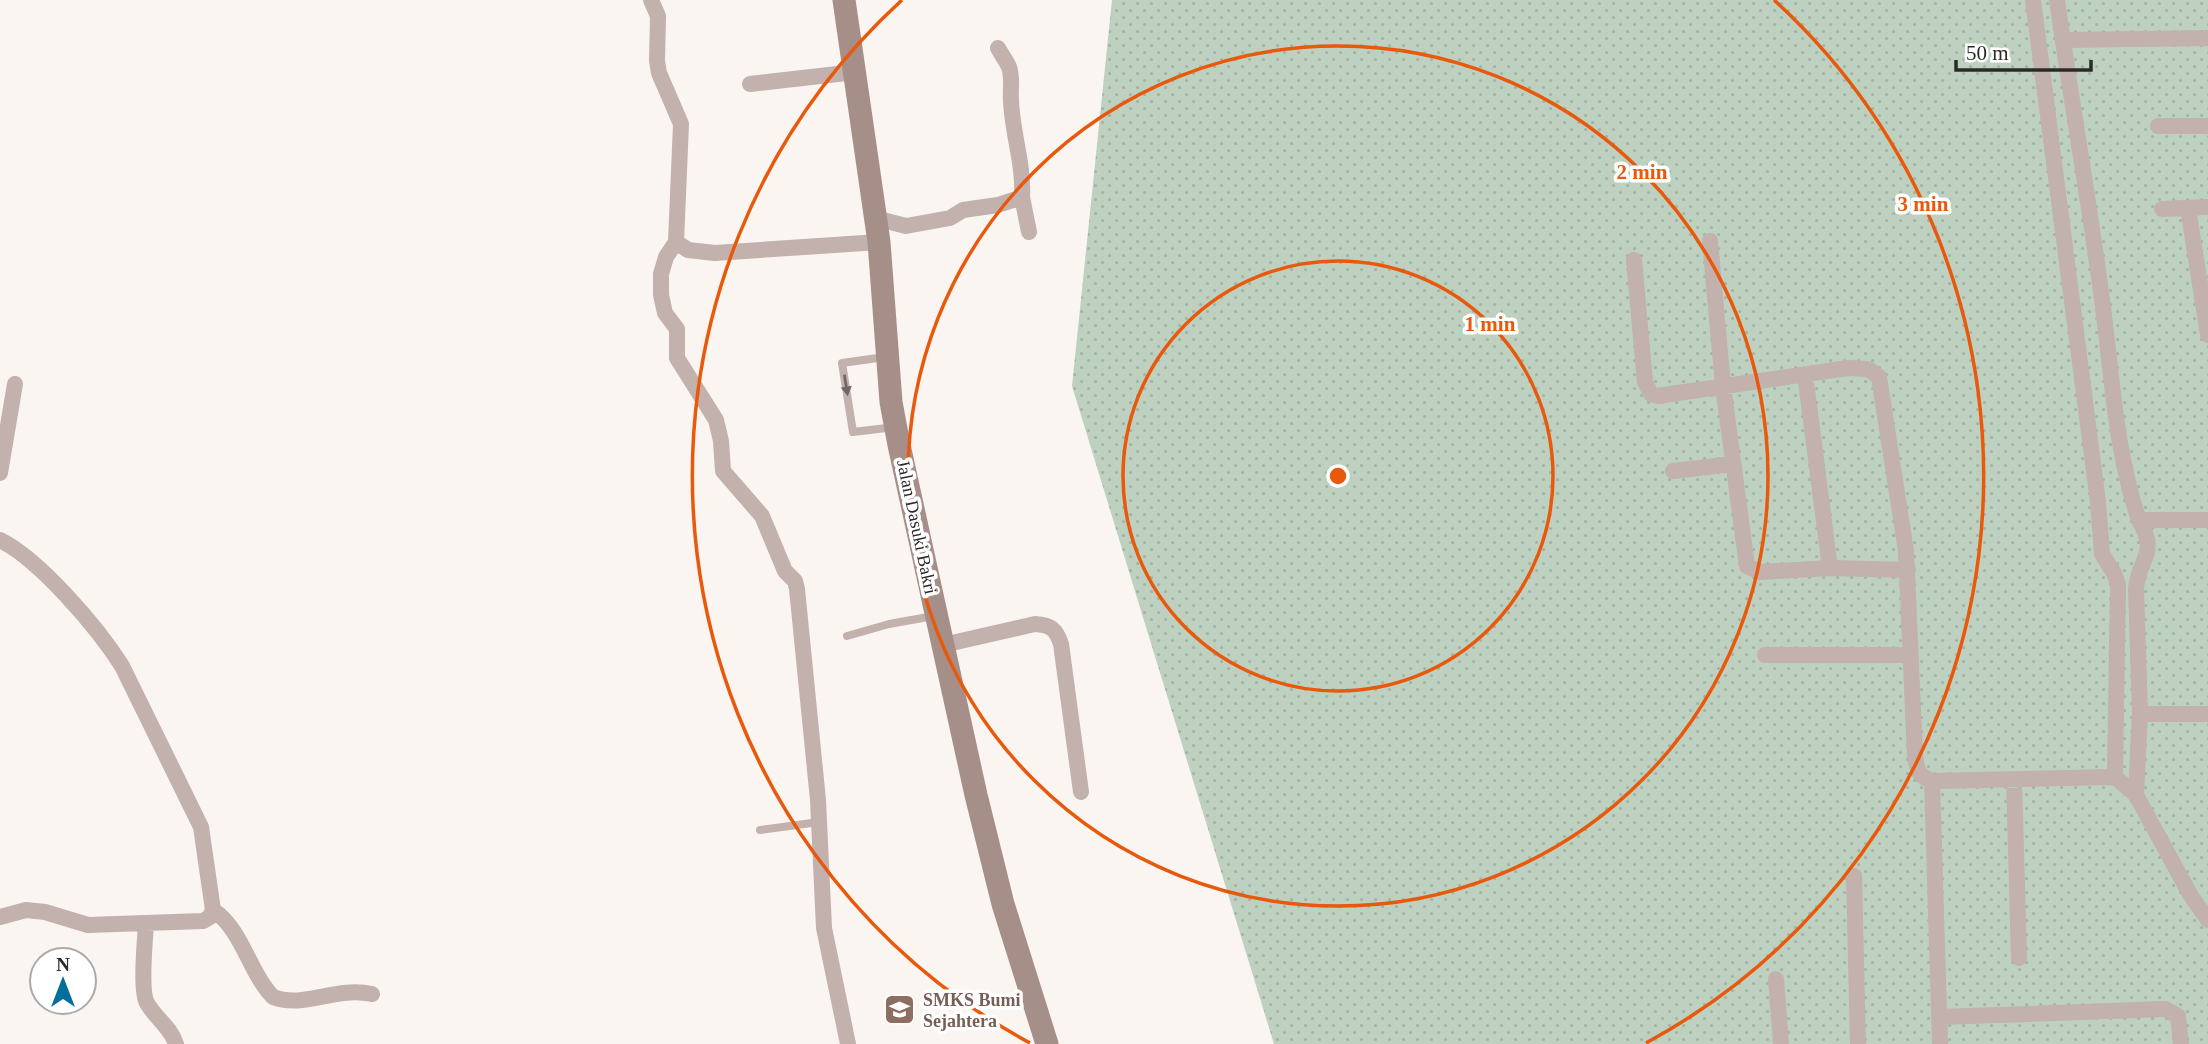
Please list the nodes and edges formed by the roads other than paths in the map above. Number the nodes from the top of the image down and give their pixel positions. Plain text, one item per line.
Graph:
1 (651, 0) edge
2 (844, 0) edge
3 (2033, 0) edge
4 (2057, 0) edge
5 (2208, 38) edge
6 (2063, 40) junction
7 (998, 48) dead end
8 (855, 72) junction
9 (750, 83) dead end
10 (2158, 126) dead end
11 (2208, 126) edge
12 (1022, 197) junction
13 (2208, 207) edge
14 (2188, 208) junction
15 (2162, 209) dead end
16 (875, 218) junction
17 (1029, 232) dead end
18 (1710, 241) dead end
19 (676, 242) junction
20 (879, 242) junction
21 (1634, 260) dead end
22 (2208, 335) edge
23 (888, 357) junction
24 (1805, 374) junction
25 (15, 384) dead end
26 (1723, 386) junction
27 (896, 427) junction
28 (1733, 464) junction
29 (1673, 471) dead end
30 (0, 473) edge
31 (2139, 520) junction
32 (2208, 520) edge
33 (0, 540) edge
34 (1830, 568) junction
35 (1908, 569) junction
36 (937, 615) junction
37 (847, 636) dead end
38 (943, 645) junction
39 (1765, 655) dead end
40 (1910, 655) junction
41 (2140, 714) junction
42 (2208, 714) edge
43 (2115, 777) junction
44 (2014, 779) junction
45 (1932, 781) junction
46 (1081, 792) dead end
47 (2136, 794) junction
48 (820, 822) junction
49 (760, 830) dead end
50 (1854, 876) dead end
51 (213, 910) junction
52 (0, 917) edge
53 (2208, 920) edge
54 (146, 924) junction
55 (2020, 958) dead end
56 (1776, 979) dead end
57 (372, 994) dead end
58 (1939, 1017) junction
59 (176, 1044) edge
60 (848, 1044) edge
61 (1048, 1044) edge
62 (1781, 1044) edge
63 (1858, 1044) edge
64 (1940, 1044) edge
65 (2181, 1044) edge

1 - 19 street
2 - 8 main road, Jalan Dasuki Bakri
3 - 43 street
4 - 6 street
5 - 6 street
6 - 31 street
7 - 12 street
8 - 9 street
8 - 16 main road, Jalan Dasuki Bakri
10 - 11 street
12 - 16 street
12 - 17 street
13 - 14 street
14 - 15 street
14 - 22 street
16 - 20 main road, Jalan Dasuki Bakri
18 - 26 street
19 - 20 street
19 - 48 street
20 - 23 main road, Jalan Dasuki Bakri
21 - 26 street
23 - 27 main road, Jalan Dasuki Bakri
23 -> 27 lane
24 - 26 street
24 - 34 street
24 - 35 street
25 - 30 street
26 - 28 street
27 - 36 main road, Jalan Dasuki Bakri
28 - 29 street
28 - 34 street
31 - 32 street
31 - 41 street
33 - 51 street
34 - 35 street
35 - 40 street
36 - 37 lane
36 - 38 main road, Jalan Dasuki Bakri
38 - 46 street
38 - 61 main road, Jalan Dasuki Bakri
39 - 40 street
40 - 45 street
41 - 42 street
41 - 47 street
43 - 44 street
43 - 47 street
44 - 45 street
44 - 55 street
45 - 58 street
47 - 53 street
48 - 49 lane
48 - 60 street
50 - 63 street
51 - 54 street
51 - 57 street
52 - 54 street
54 - 59 street
56 - 62 street
58 - 64 street
58 - 65 street

